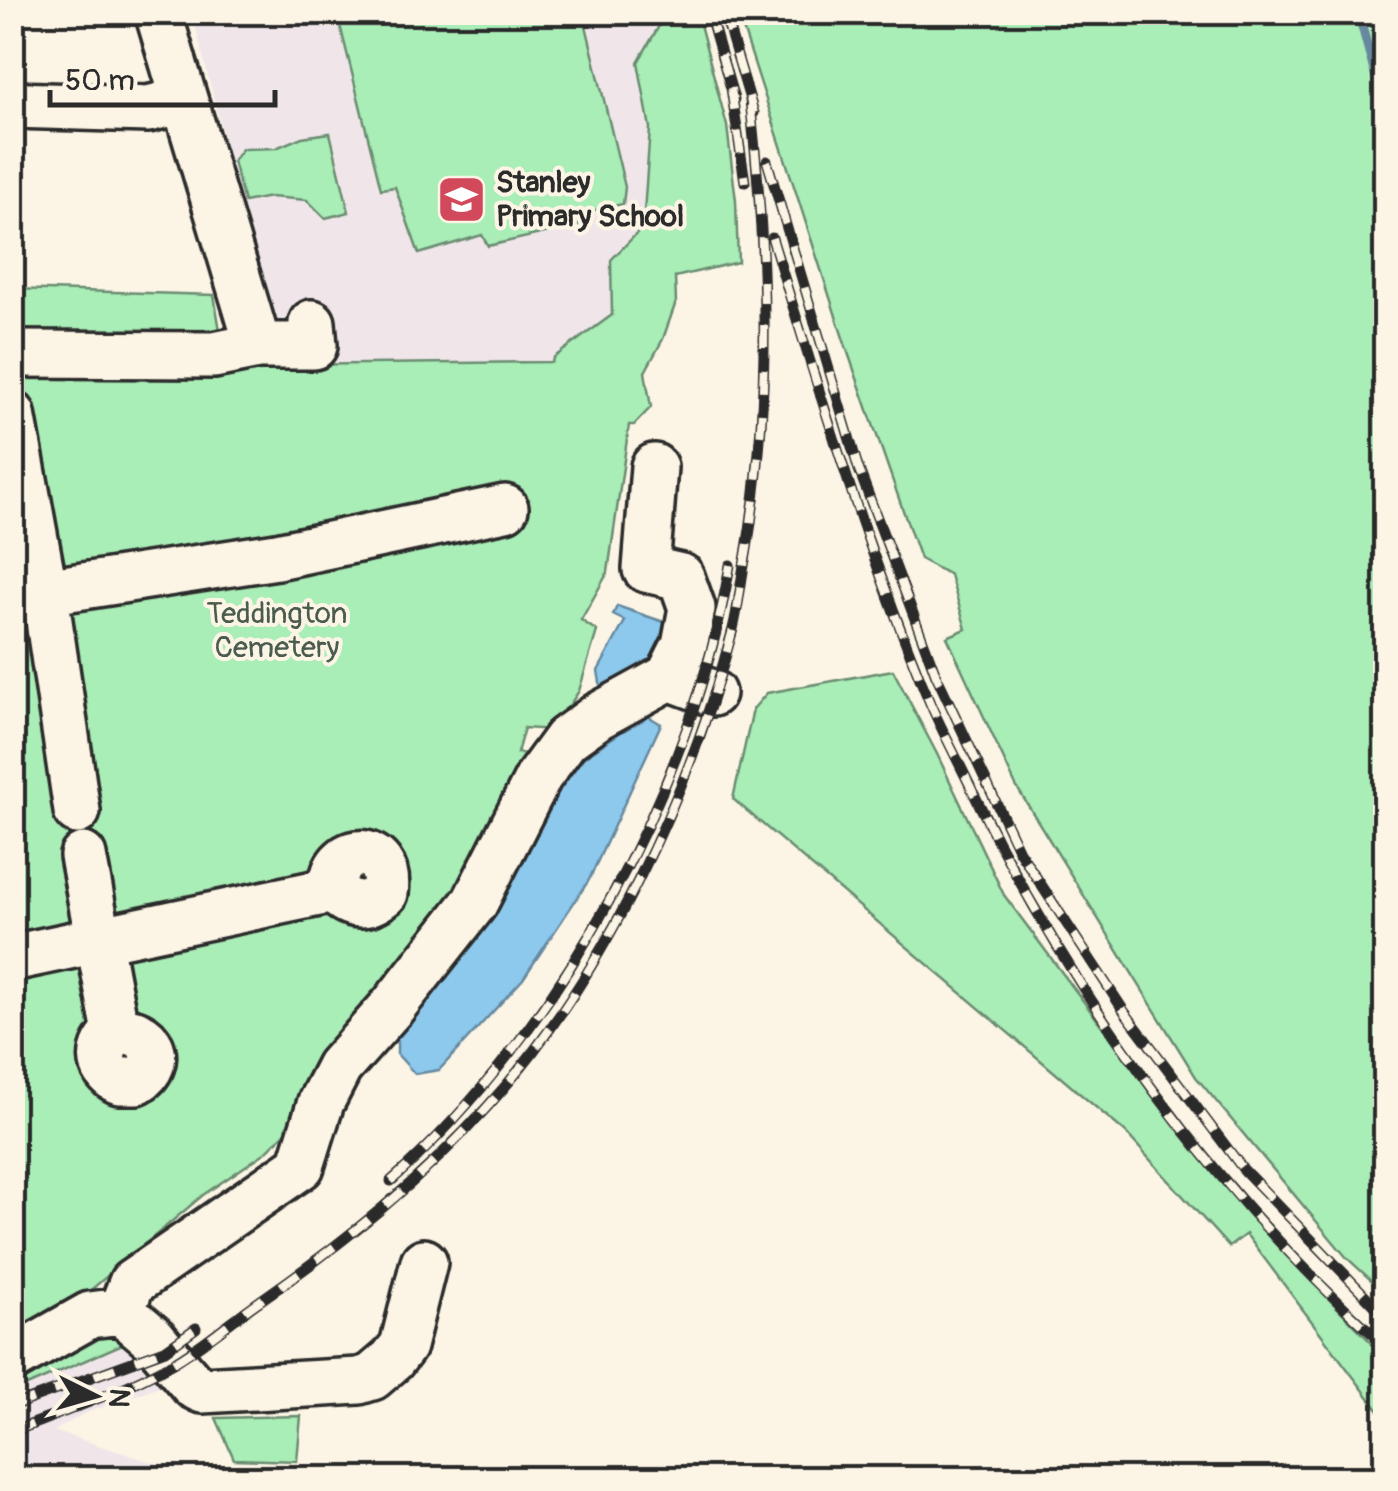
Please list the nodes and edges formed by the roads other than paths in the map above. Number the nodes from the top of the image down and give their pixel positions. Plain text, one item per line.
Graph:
1 (158, 12) edge
2 (184, 100) junction
3 (12, 105) edge
4 (312, 323) dead end
5 (258, 346) junction
6 (12, 354) edge
7 (12, 414) edge
8 (654, 467) dead end
9 (505, 508) dead end
10 (29, 595) edge
11 (669, 677) junction
12 (712, 693) dead end
13 (332, 890) dead end
14 (98, 939) junction
15 (12, 958) edge
16 (116, 1033) dead end
17 (424, 1262) dead end
18 (120, 1310) junction
19 (12, 1359) edge

1 - 2 street
2 - 3 street
2 - 5 street
4 - 5 street
5 - 6 street
7 - 10 street
8 - 11 street
9 - 10 street
10 - 14 street
11 - 12 street
11 - 18 street
13 - 14 street
14 - 15 street
14 - 16 street
17 - 18 street
18 - 19 street

